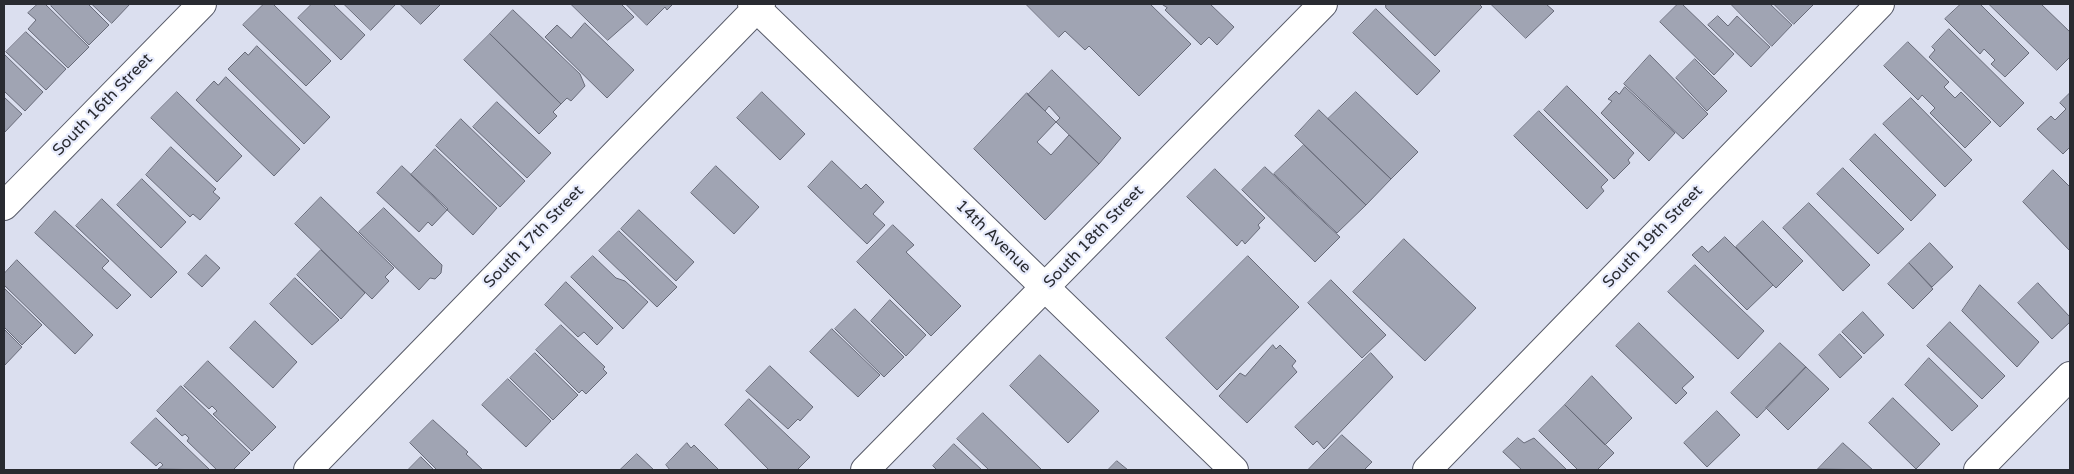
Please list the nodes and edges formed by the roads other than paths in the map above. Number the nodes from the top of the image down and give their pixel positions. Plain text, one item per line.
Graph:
1 (202, 4) edge
2 (1322, 4) edge
3 (1880, 4) edge
4 (757, 5) edge
5 (4, 206) edge
6 (1045, 287) junction
7 (2070, 376) edge
8 (308, 470) edge
9 (865, 470) edge
10 (1234, 470) edge
11 (1427, 470) edge
12 (1978, 470) edge

1 - 5 street, South 16th Street
2 - 6 street, South 18th Street
3 - 11 street, South 19th Street
4 - 6 street, 14th Avenue
4 - 8 street, South 17th Street
6 - 9 street, South 18th Street
6 - 10 street, 14th Avenue
7 - 12 street

